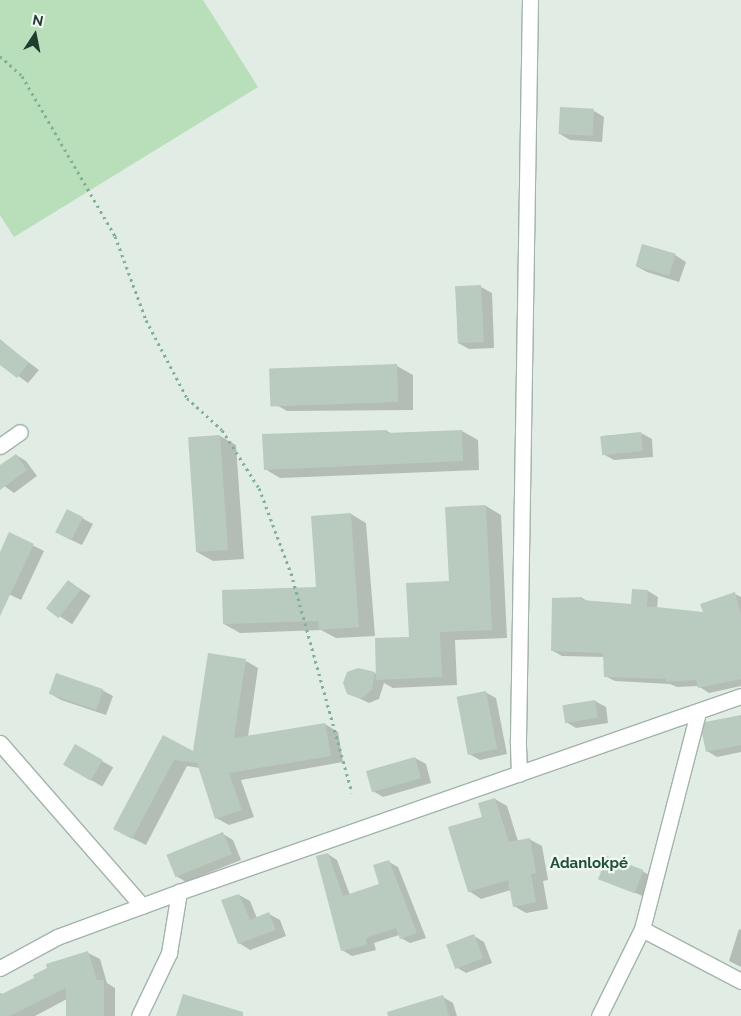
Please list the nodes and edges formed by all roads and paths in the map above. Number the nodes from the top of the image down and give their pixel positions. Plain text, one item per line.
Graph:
1 (530, 0) edge
2 (0, 56) edge
3 (20, 432) dead end
4 (0, 446) edge
5 (741, 696) edge
6 (698, 712) junction
7 (0, 742) edge
8 (520, 774) junction
9 (352, 793) dead end
10 (180, 892) junction
11 (142, 906) junction
12 (642, 929) junction
13 (0, 968) edge
14 (741, 980) edge
15 (139, 1016) edge
16 (599, 1016) edge

1 - 8 street
2 - 9 path
3 - 4 street
5 - 6 street
6 - 8 street
6 - 12 street
7 - 11 street
8 - 10 street
10 - 11 street
10 - 15 street
11 - 13 street
12 - 14 street
12 - 16 street

